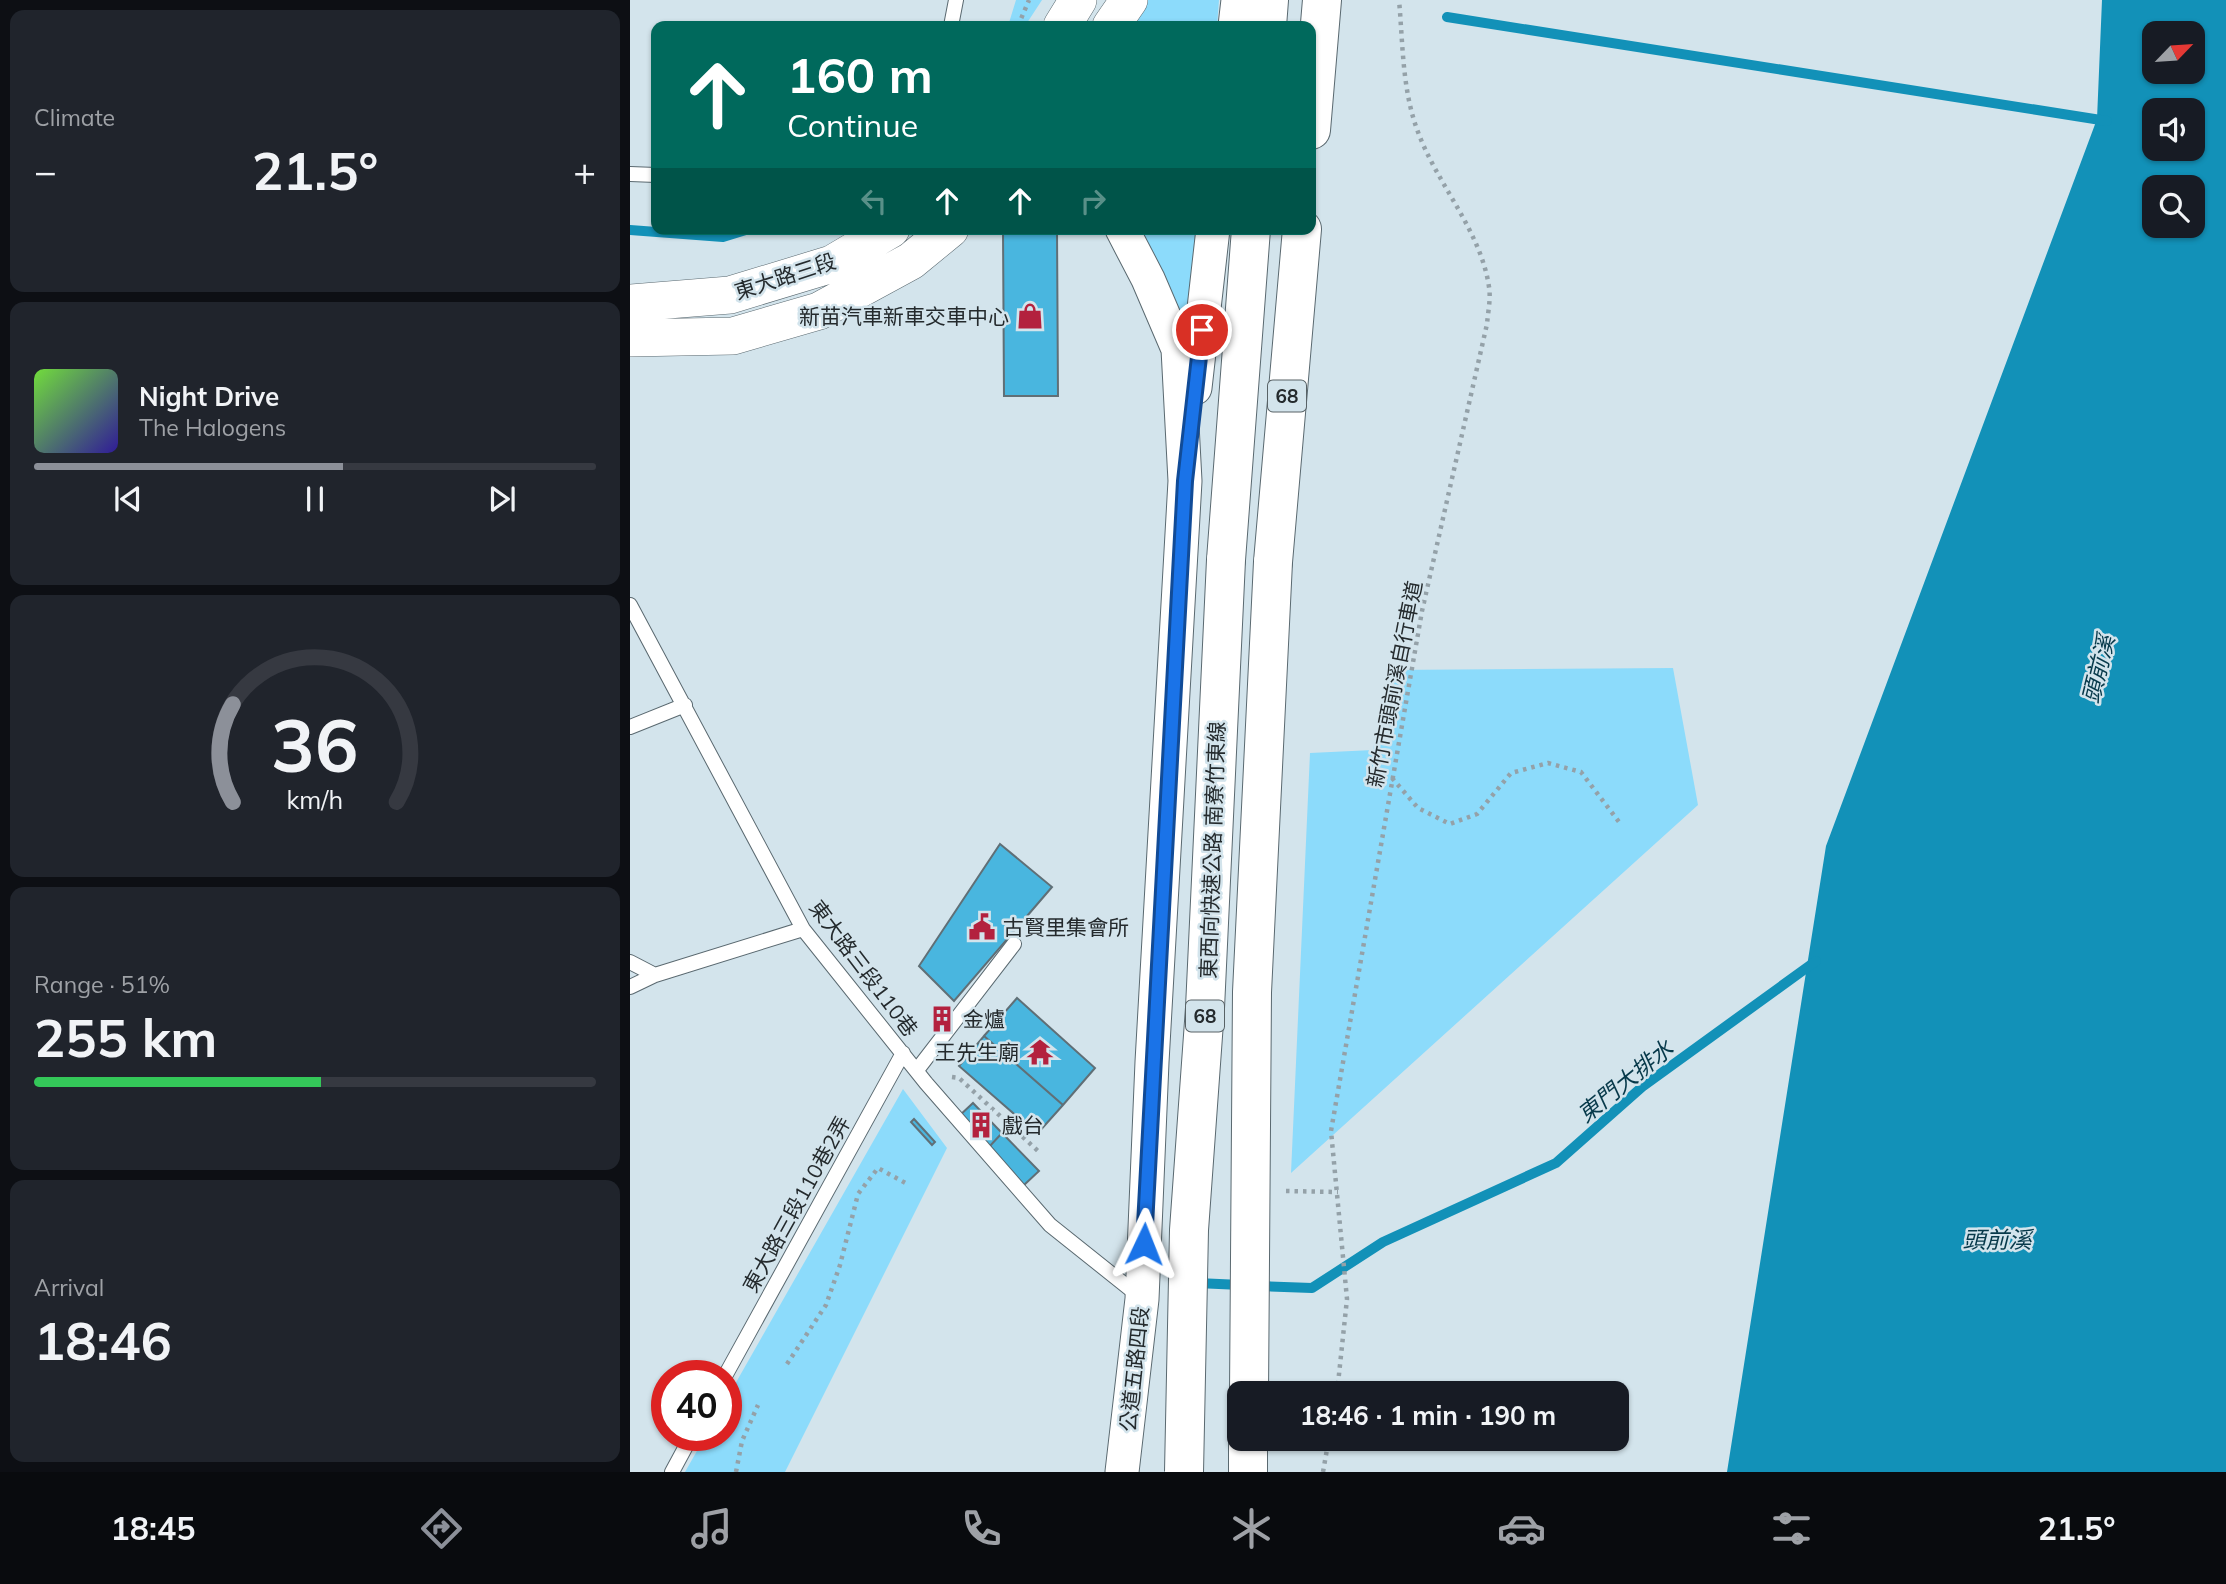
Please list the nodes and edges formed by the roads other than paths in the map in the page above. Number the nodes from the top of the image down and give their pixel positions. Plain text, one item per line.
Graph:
1 (956, 0) edge
2 (1077, 0) edge
3 (1129, 0) edge
4 (1238, 0) edge
5 (1269, 0) edge
6 (1322, 0) edge
7 (952, 21) edge
8 (1065, 21) edge
9 (1114, 21) edge
10 (1236, 21) edge
11 (1267, 21) edge
12 (1316, 71) edge
13 (630, 174) edge
14 (651, 175) edge
15 (881, 235) edge
16 (943, 235) edge
17 (1125, 235) edge
18 (1212, 235) edge
19 (1251, 235) edge
20 (1301, 235) edge
21 (630, 303) edge
22 (630, 338) edge
23 (1185, 481) junction
24 (630, 605) edge
25 (685, 705) junction
26 (630, 727) edge
27 (803, 929) junction
28 (1014, 944) dead end
29 (630, 962) edge
30 (655, 975) junction
31 (630, 987) edge
32 (903, 1054) junction
33 (917, 1070) junction
34 (1142, 1298) junction
35 (734, 1360) edge
36 (1249, 1381) edge
37 (683, 1451) edge
38 (1248, 1451) edge
39 (672, 1472) edge
40 (1122, 1472) edge
41 (1184, 1472) edge
42 (1248, 1472) edge

1 - 7 lane
2 - 8 main road
3 - 9 main road
4 - 10 street
5 - 11 highway
6 - 12 highway
13 - 14 lane
15 - 21 main road, 東大路三段
16 - 22 main road, 東大路三段
17 - 23 street, 公道五路四段
18 - 23 street
19 - 41 highway, 東西向快速公路 南寮竹東線 / 68, bridge
20 - 36 highway, 68, bridge
23 - 34 street, 公道五路四段
24 - 25 lane, 東大路三段110巷
25 - 26 lane
25 - 27 lane, 東大路三段110巷
27 - 30 lane
27 - 32 lane, 東大路三段110巷
28 - 33 lane
29 - 30 lane
30 - 31 lane
32 - 33 lane, 東大路三段110巷
32 - 35 lane, 東大路三段110巷2弄
33 - 34 lane, 東大路三段110巷
34 - 40 street, 公道五路四段
37 - 39 lane
38 - 42 highway

